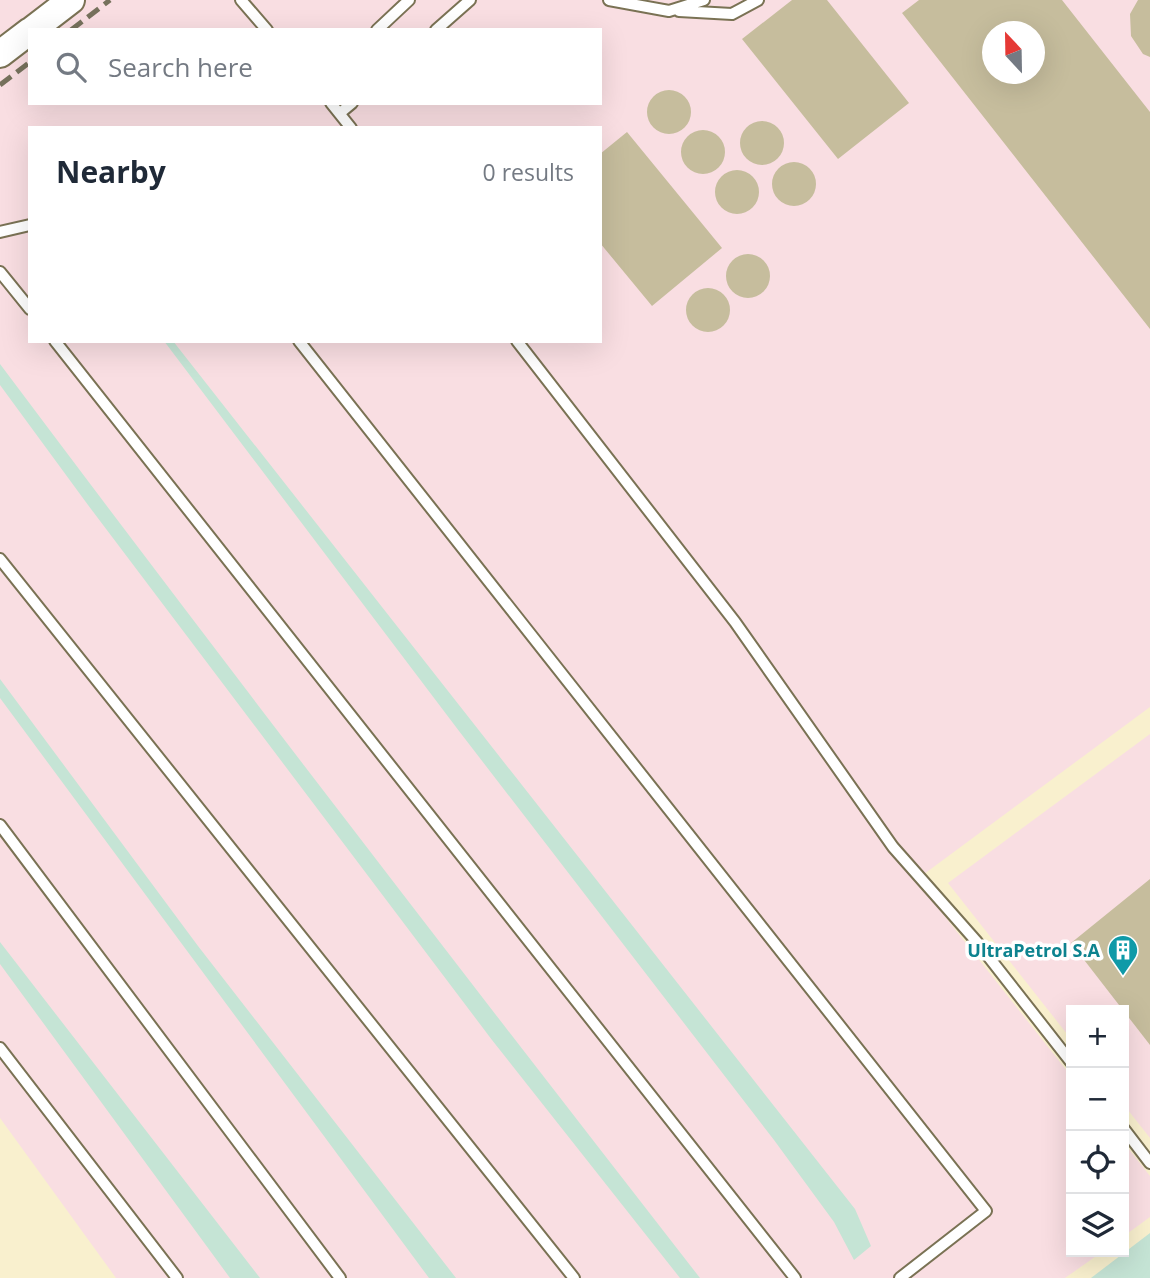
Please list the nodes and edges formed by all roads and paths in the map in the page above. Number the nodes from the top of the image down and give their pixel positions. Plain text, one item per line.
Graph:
1 (71, 0) edge
2 (241, 0) edge
3 (409, 0) edge
4 (470, 0) edge
5 (609, 0) edge
6 (704, 0) edge
7 (758, 0) edge
8 (669, 11) junction
9 (34, 28) edge
10 (265, 28) edge
11 (379, 28) edge
12 (438, 28) edge
13 (28, 32) edge
14 (0, 54) edge
15 (333, 105) edge
16 (350, 105) edge
17 (340, 113) junction
18 (350, 126) edge
19 (28, 225) edge
20 (0, 232) edge
21 (0, 272) edge
22 (28, 307) edge
23 (57, 343) edge
24 (301, 343) edge
25 (519, 343) edge
26 (0, 559) edge
27 (0, 825) edge
28 (0, 1048) edge
29 (1066, 1056) edge
30 (1126, 1131) edge
31 (1150, 1163) edge
32 (177, 1278) edge
33 (340, 1278) edge
34 (574, 1278) edge
35 (795, 1278) edge
36 (900, 1278) edge

1 - 9 street
2 - 10 lane
3 - 11 lane
4 - 12 lane
5 - 8 lane
6 - 8 lane
7 - 8 lane
13 - 14 street
15 - 17 lane
16 - 17 lane
17 - 18 lane
19 - 20 lane
21 - 22 lane
23 - 35 lane
24 - 36 lane
25 - 29 lane
26 - 34 lane
27 - 33 lane
28 - 32 lane
30 - 31 lane

